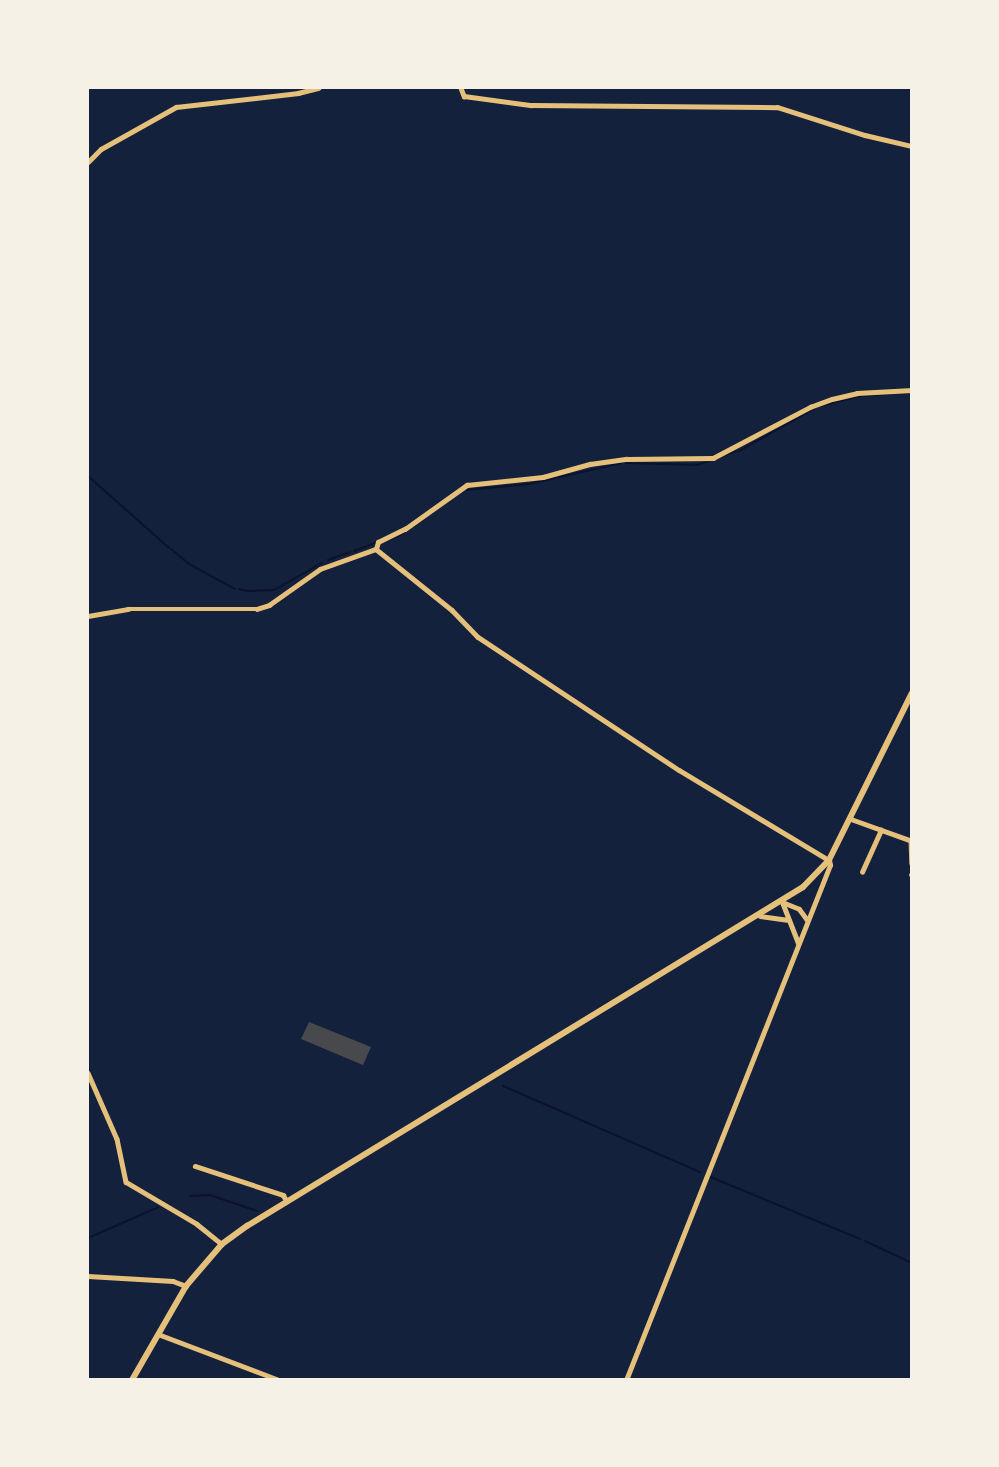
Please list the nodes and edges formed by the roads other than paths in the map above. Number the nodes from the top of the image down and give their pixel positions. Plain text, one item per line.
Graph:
1 (318, 88) edge
2 (461, 88) edge
3 (912, 146) edge
4 (88, 162) edge
5 (912, 390) edge
6 (376, 549) junction
7 (88, 616) edge
8 (912, 693) edge
9 (851, 819) junction
10 (881, 830) junction
11 (911, 840) edge
12 (829, 860) junction
13 (912, 863) edge
14 (862, 872) dead end
15 (782, 902) junction
16 (760, 916) junction
17 (788, 920) junction
18 (807, 920) junction
19 (798, 943) junction
20 (88, 1073) edge
21 (195, 1166) dead end
22 (287, 1201) junction
23 (222, 1244) junction
24 (88, 1276) edge
25 (186, 1286) junction
26 (157, 1334) junction
27 (132, 1380) edge
28 (279, 1380) edge
29 (626, 1380) edge

1 - 4 street
2 - 3 street
5 - 6 street
6 - 7 street
6 - 12 street
8 - 9 main road
9 - 10 street
9 - 12 main road
10 - 11 street
10 - 14 street
11 - 13 street
12 - 15 main road
12 - 18 street
15 - 16 main road
15 - 17 street
15 - 18 street
16 - 17 street
16 - 22 main road
17 - 19 street
18 - 19 street
19 - 29 street
20 - 23 street
21 - 22 street
22 - 23 main road
23 - 25 main road
24 - 25 street
25 - 26 main road
26 - 27 main road
26 - 28 street

